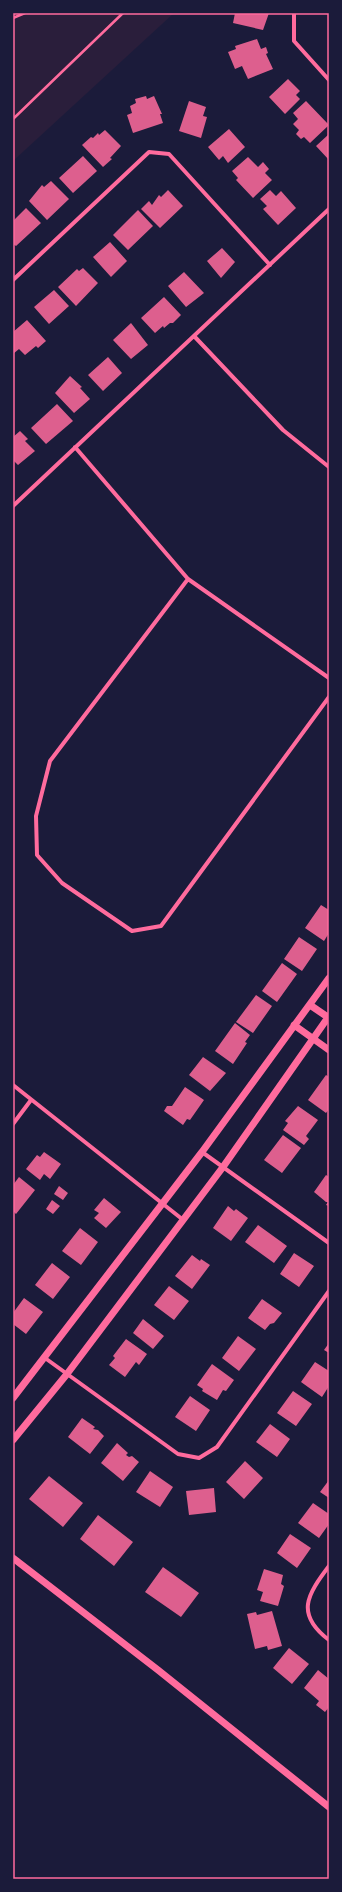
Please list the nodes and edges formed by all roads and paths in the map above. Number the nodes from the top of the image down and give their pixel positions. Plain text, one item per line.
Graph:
1 (25, 13) edge
2 (123, 13) edge
3 (294, 13) edge
4 (13, 18) edge
5 (329, 80) edge
6 (13, 119) edge
7 (329, 210) edge
8 (270, 265) junction
9 (13, 280) edge
10 (194, 336) junction
11 (75, 447) junction
12 (329, 467) edge
13 (13, 506) edge
14 (188, 579) junction
15 (329, 678) edge
16 (329, 697) edge
17 (329, 978) edge
18 (310, 1005) junction
19 (329, 1017) edge
20 (294, 1026) junction
21 (313, 1039) junction
22 (329, 1050) edge
23 (13, 1085) edge
24 (31, 1100) junction
25 (13, 1124) edge
26 (202, 1152) junction
27 (223, 1167) junction
28 (162, 1203) junction
29 (182, 1219) junction
30 (329, 1243) edge
31 (329, 1291) edge
32 (45, 1358) junction
33 (67, 1374) junction
34 (13, 1398) edge
35 (13, 1440) edge
36 (13, 1558) edge
37 (329, 1566) edge
38 (329, 1640) edge
39 (329, 1806) edge

1 - 4 path
2 - 6 path
3 - 5 street
7 - 8 street
8 - 9 street
8 - 10 street
10 - 11 street
10 - 12 street
11 - 13 street
11 - 14 street
14 - 15 street
14 - 16 street
17 - 18 street
18 - 19 street
18 - 20 street
19 - 21 street
20 - 21 street
20 - 26 street
21 - 22 street
21 - 27 street
23 - 24 street
24 - 25 street
24 - 28 street
26 - 27 street
26 - 28 street
27 - 29 street
27 - 30 street
28 - 29 street
28 - 32 street
29 - 33 street
31 - 33 street
32 - 33 street
32 - 34 street
33 - 35 street
36 - 39 street
37 - 38 street

